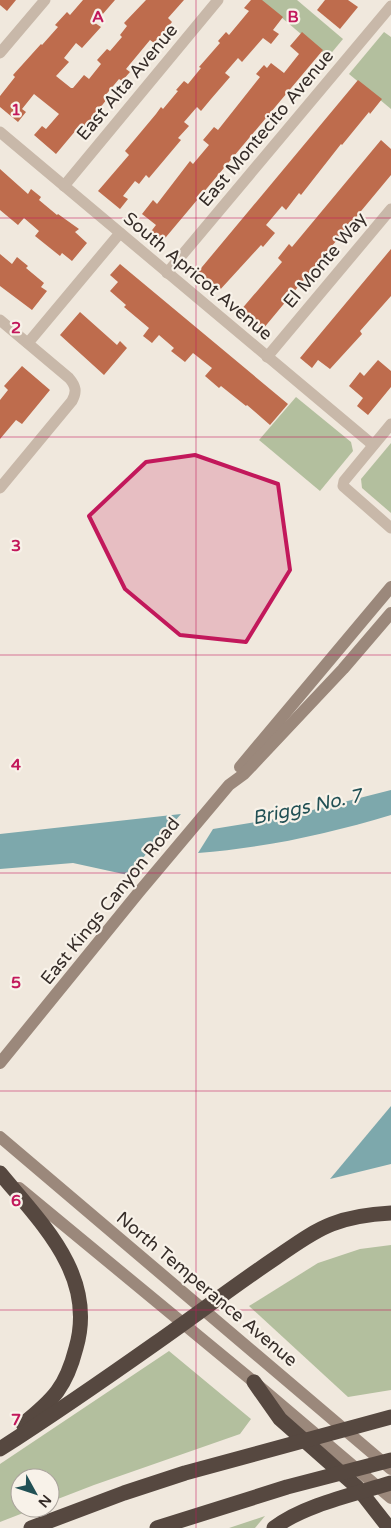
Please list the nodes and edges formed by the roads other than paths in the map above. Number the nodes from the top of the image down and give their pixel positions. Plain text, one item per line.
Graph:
1 (45, 0) edge
2 (218, 0) edge
3 (391, 6) edge
4 (0, 53) edge
5 (0, 132) edge
6 (64, 186) junction
7 (391, 209) edge
8 (120, 233) junction
9 (167, 273) junction
10 (0, 320) edge
11 (28, 343) junction
12 (267, 357) junction
13 (391, 424) edge
14 (373, 445) junction
15 (0, 488) edge
16 (391, 528) edge
17 (391, 587) edge
18 (391, 599) edge
19 (391, 613) edge
20 (360, 649) junction
21 (229, 785) junction
22 (0, 1063) edge
23 (0, 1137) edge
24 (0, 1173) edge
25 (391, 1213) edge
26 (202, 1309) junction
27 (182, 1324) junction
28 (254, 1382) junction
29 (391, 1417) edge
30 (0, 1442) edge
31 (0, 1449) edge
32 (391, 1460) edge
33 (391, 1469) edge
34 (391, 1483) edge
35 (391, 1498) edge
36 (31, 1528) edge
37 (157, 1528) edge
38 (274, 1528) edge
39 (388, 1528) edge

1 - 4 street
2 - 6 street, East Alta Avenue
3 - 9 street, East Montecito Avenue
5 - 6 street, South Apricot Avenue
6 - 8 street, South Apricot Avenue
7 - 12 street, El Monte Way
8 - 9 street, South Apricot Avenue
8 - 11 street
9 - 12 street, South Apricot Avenue
10 - 11 street
11 - 15 street
12 - 14 street, South Apricot Avenue
13 - 14 street
14 - 16 street
17 - 21 main road, East Kings Canyon Road
18 - 20 main road
19 - 20 main road, East Kings Canyon Road
20 - 21 main road, East Kings Canyon Road
21 - 22 main road, East Kings Canyon Road
23 - 26 main road, North Temperance Avenue
24 - 27 main road
24 - 30 highway
25 - 26 highway
26 - 27 highway
26 - 33 main road, North Temperance Avenue
27 - 28 main road
27 - 31 highway
28 - 35 main road
28 - 39 highway
29 - 36 highway
32 - 37 highway
34 - 38 highway

